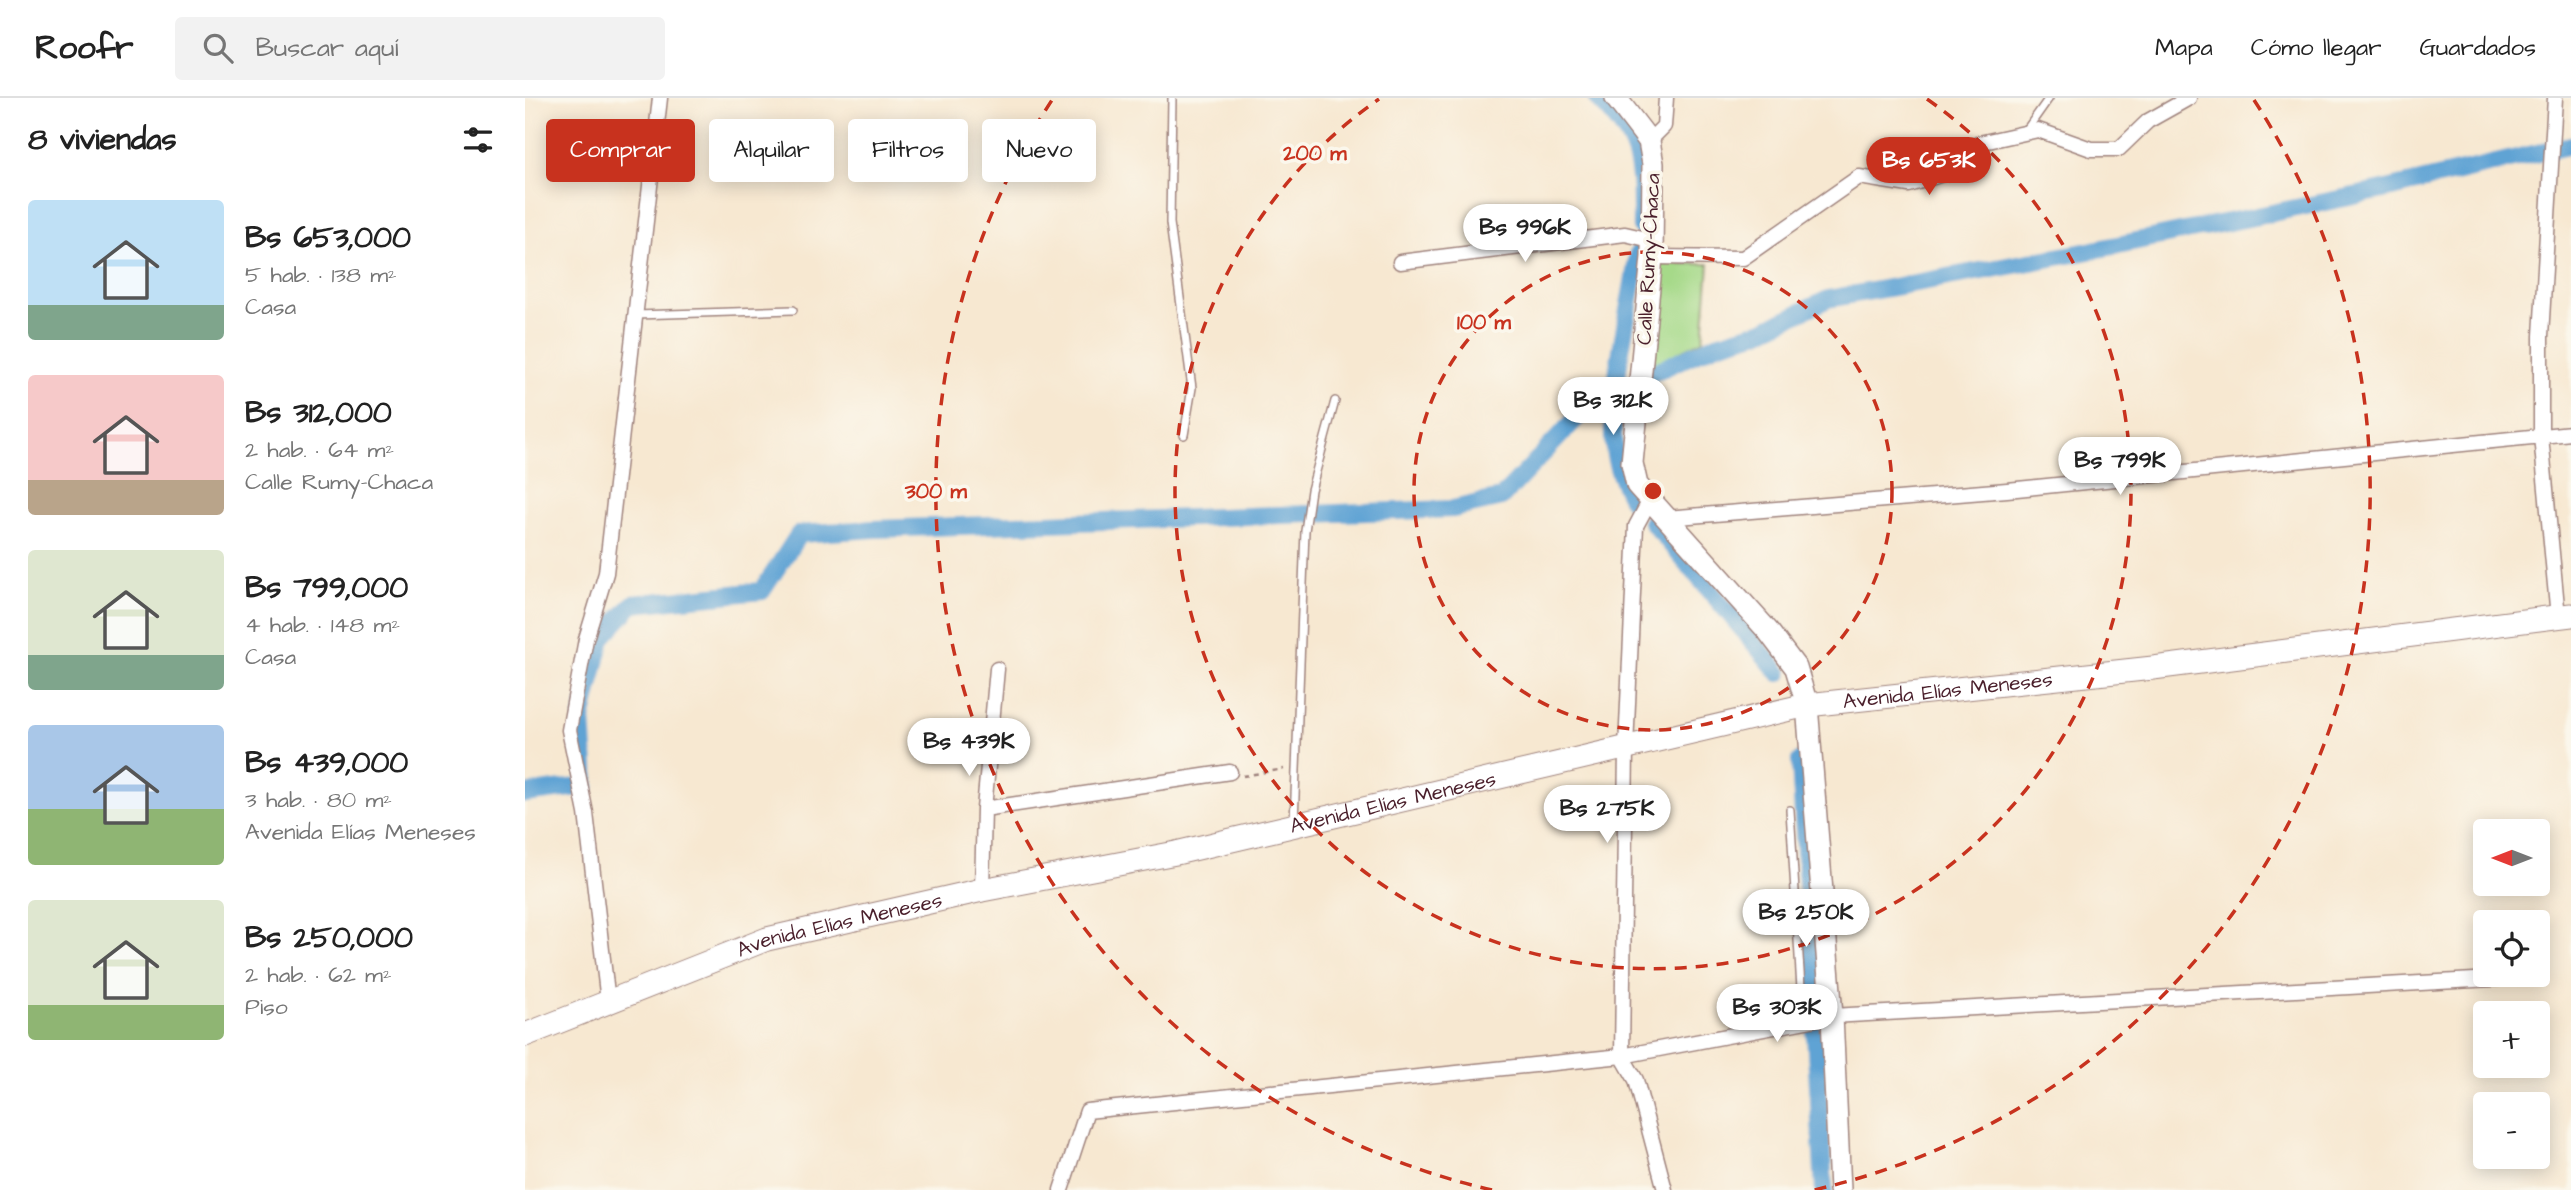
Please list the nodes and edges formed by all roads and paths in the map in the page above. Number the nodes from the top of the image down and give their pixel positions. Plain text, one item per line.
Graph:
1 (660, 98) edge
2 (1172, 98) edge
3 (1616, 98) edge
4 (1667, 98) edge
5 (2049, 98) edge
6 (2189, 98) edge
7 (2555, 98) edge
8 (2025, 133) junction
9 (1649, 141) junction
10 (1652, 248) junction
11 (1400, 262) dead end
12 (793, 310) dead end
13 (635, 315) junction
14 (1335, 401) dead end
15 (2571, 433) edge
16 (1184, 435) dead end
17 (2541, 436) junction
18 (1650, 500) junction
19 (1666, 518) junction
20 (2565, 616) edge
21 (997, 669) dead end
22 (1807, 705) junction
23 (1626, 748) junction
24 (1297, 767) junction
25 (1230, 772) joint
26 (984, 809) junction
27 (1790, 810) dead end
28 (1294, 824) junction
29 (982, 890) junction
30 (2473, 980) edge
31 (608, 1002) junction
32 (1832, 1016) junction
33 (1803, 1021) junction
34 (525, 1035) edge
35 (1622, 1056) junction
36 (1061, 1190) edge
37 (1665, 1190) edge
38 (1840, 1190) edge

1 - 13 street
2 - 16 lane
3 - 9 street
4 - 9 street
5 - 8 lane
6 - 8 street
7 - 17 street
8 - 10 street
9 - 10 street, Calle Rumy-Chaca
10 - 11 street
10 - 18 street, Calle Rumy-Chaca
12 - 13 lane
13 - 31 street
14 - 24 lane
15 - 17 street
17 - 19 street
17 - 20 street
18 - 19 street, Calle Rumy-Chaca
18 - 23 street
19 - 22 street, Calle Rumy-Chaca
20 - 22 main road, Avenida Elías Meneses
21 - 26 street
22 - 23 main road, Avenida Elías Meneses
22 - 32 street, Calle Rumy-Chaca
23 - 28 main road, Avenida Elías Meneses
23 - 35 street
24 - 25 path
24 - 28 lane
25 - 26 street
26 - 29 street
27 - 33 lane
28 - 29 main road, Avenida Elías Meneses
29 - 31 main road, Avenida Elías Meneses
30 - 32 street
31 - 34 main road, Avenida Elías Meneses
32 - 33 street
32 - 38 street, Calle Rumy-Chaca
33 - 35 street
35 - 36 street
35 - 37 street

